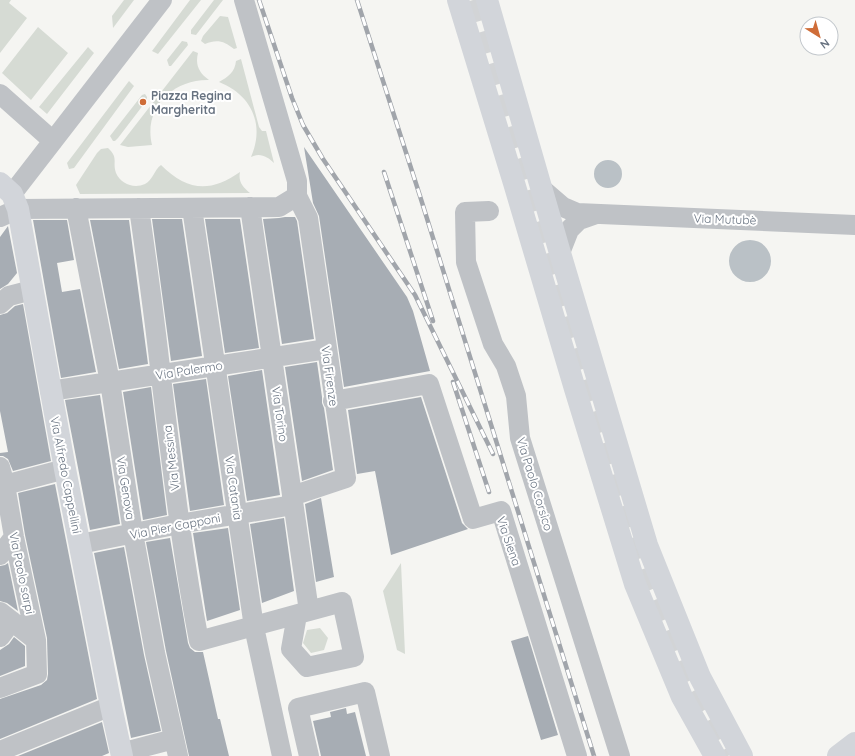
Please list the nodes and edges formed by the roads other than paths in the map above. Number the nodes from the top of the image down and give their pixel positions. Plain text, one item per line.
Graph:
1 (162, 0) edge
2 (244, 0) edge
3 (458, 0) edge
4 (487, 0) edge
5 (0, 94) edge
6 (53, 141) junction
7 (542, 188) junction
8 (297, 196) junction
9 (6, 203) edge
10 (489, 210) dead end
11 (250, 212) junction
12 (77, 213) junction
13 (139, 213) junction
14 (193, 213) junction
15 (596, 214) junction
16 (855, 225) edge
17 (560, 253) junction
18 (32, 290) junction
19 (0, 304) edge
20 (327, 349) junction
21 (272, 358) junction
22 (216, 366) junction
23 (161, 374) junction
24 (110, 382) junction
25 (50, 390) junction
26 (333, 401) junction
27 (65, 469) junction
28 (2, 475) edge
29 (293, 500) junction
30 (237, 514) junction
31 (179, 524) junction
32 (133, 533) junction
33 (14, 537) junction
34 (80, 544) junction
35 (0, 555) edge
36 (6, 617) edge
37 (254, 627) junction
38 (0, 637) edge
39 (36, 640) junction
40 (0, 688) edge
41 (111, 706) junction
42 (855, 743) edge
43 (176, 748) edge
44 (0, 751) edge
45 (122, 754) edge
46 (282, 756) edge
47 (309, 756) edge
48 (380, 756) edge
49 (577, 756) edge
50 (620, 756) edge
51 (715, 756) edge
52 (742, 756) edge
53 (838, 756) edge

1 - 6 street
2 - 8 street
3 - 51 street
4 - 7 street
5 - 6 street
6 - 9 street
7 - 15 street, Via Mutubè
7 - 17 street
8 - 11 street
8 - 20 street, Via Firenze
9 - 12 street
9 - 18 street, Via Alfredo Cappellini
10 - 50 street, Via Paolo Corsico
11 - 14 street
11 - 21 street, Via Torino
12 - 13 street
12 - 24 street, Via Genova
13 - 14 street
13 - 23 street, Via Messina
14 - 22 street, Via Catania
15 - 16 street, Via Mutubè
15 - 17 street
17 - 52 street
18 - 19 street
18 - 25 street, Via Alfredo Cappellini
20 - 21 street, Via Palermo
20 - 26 street, Via Firenze
21 - 22 street, Via Palermo
21 - 29 street, Via Torino
22 - 23 street, Via Palermo
22 - 30 street, Via Catania
23 - 24 street, Via Palermo
23 - 31 street, Via Messina
24 - 25 street, Via Palermo
24 - 32 street, Via Genova
25 - 27 street, Via Alfredo Cappellini
26 - 29 street, Via Firenze
26 - 49 street, Via Siena
27 - 28 street
27 - 34 street, Via Alfredo Cappellini
28 - 33 street, Via Paolo sarpi
29 - 30 street, Via Pier Capponi
29 - 37 street, Via Torino
30 - 31 street, Via Pier Capponi
30 - 37 street, Via Catania
31 - 32 street, Via Pier Capponi
31 - 37 street, Via Messina
32 - 34 street, Via Pier Capponi
32 - 43 street, Via Genova
33 - 35 street
33 - 39 street, Via Paolo sarpi
34 - 41 street, Via Alfredo Cappellini
36 - 38 street
36 - 39 street
37 - 46 street, Via Catania
39 - 40 street, Via Paolo sarpi
41 - 44 street
41 - 45 street, Via Alfredo Cappellini
42 - 53 street
43 - 45 street
47 - 48 street

